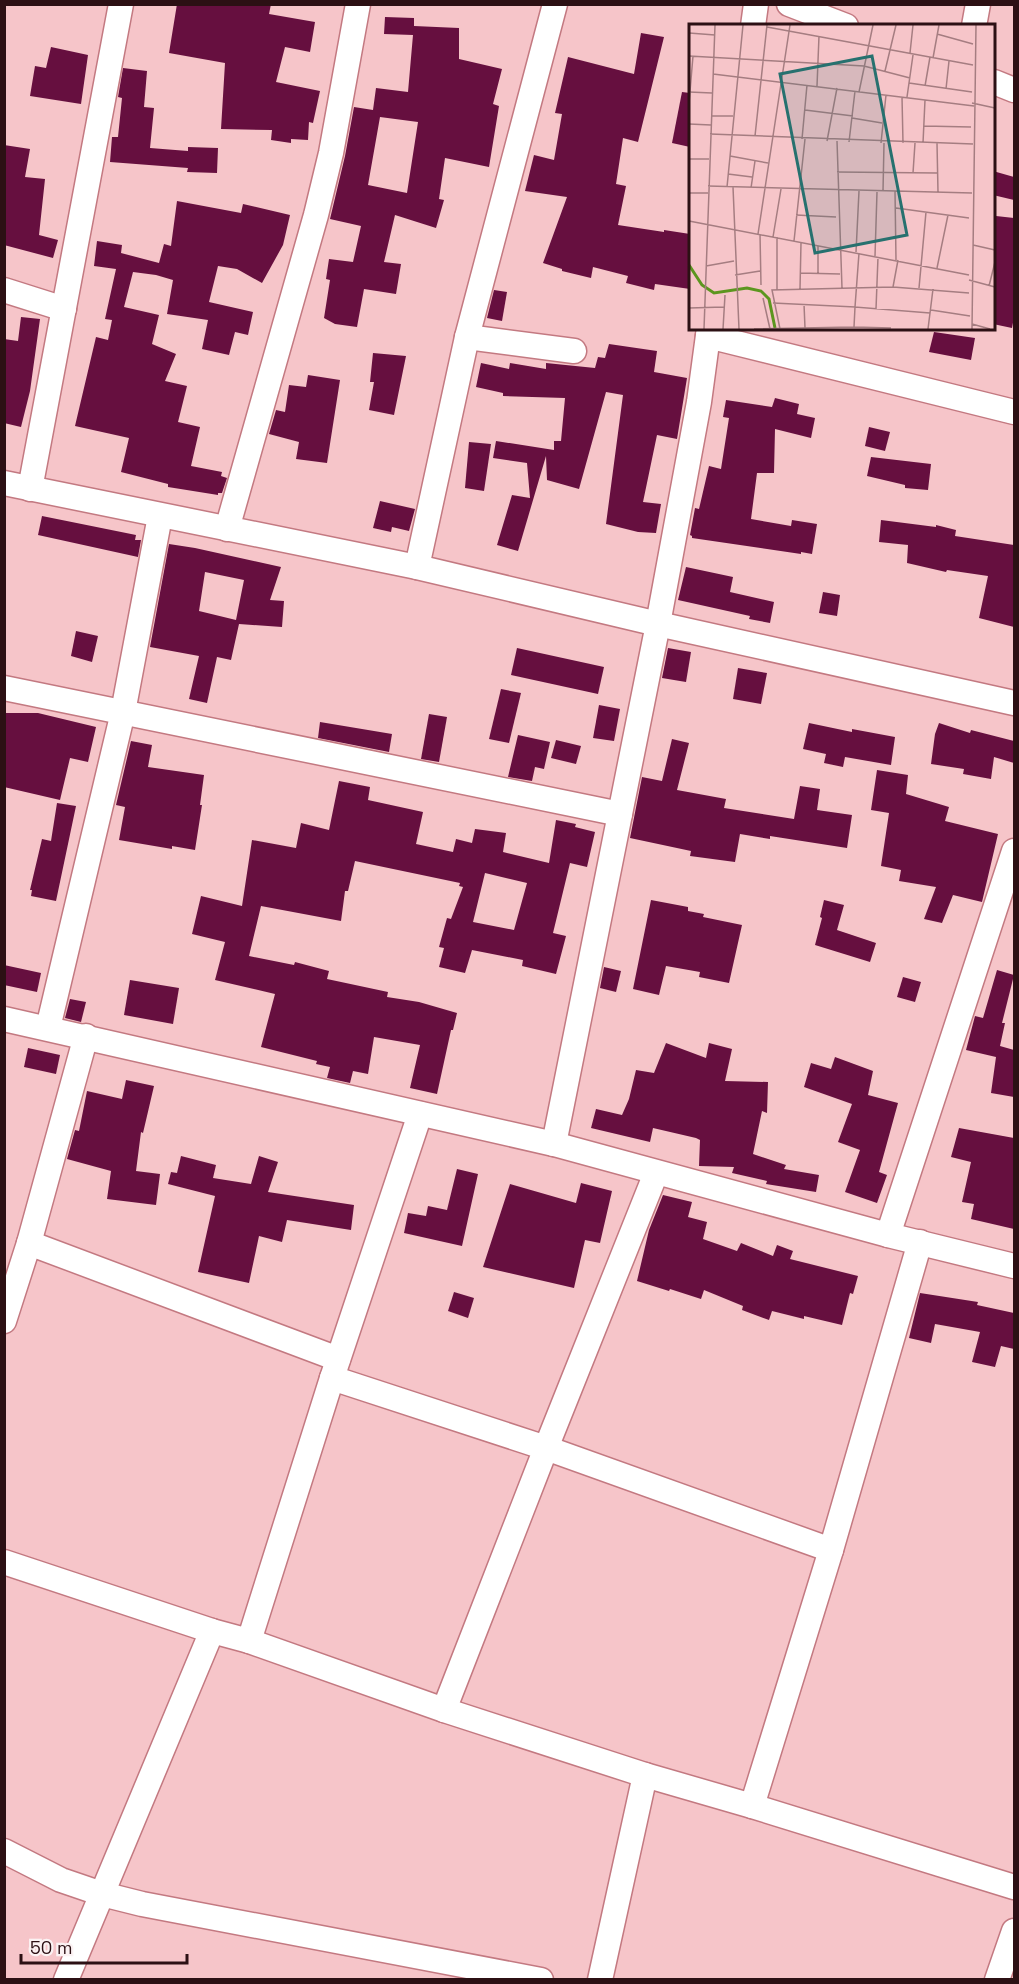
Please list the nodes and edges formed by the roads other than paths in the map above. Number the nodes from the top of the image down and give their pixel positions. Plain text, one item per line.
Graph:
1 (121, 4) edge
2 (358, 4) edge
3 (555, 4) edge
4 (756, 4) edge
5 (789, 4) edge
6 (978, 4) edge
7 (753, 24) edge
8 (841, 24) edge
9 (974, 24) edge
10 (995, 82) edge
11 (1014, 90) edge
12 (4, 290) edge
13 (64, 309) junction
14 (709, 332) edge
15 (467, 338) junction
16 (574, 351) dead end
17 (1014, 412) edge
18 (4, 483) edge
19 (30, 489) junction
20 (160, 516) junction
21 (227, 529) junction
22 (417, 567) junction
23 (658, 624) junction
24 (4, 688) edge
25 (1014, 702) edge
26 (123, 712) junction
27 (620, 814) junction
28 (1014, 851) edge
29 (4, 1019) edge
30 (48, 1028) junction
31 (86, 1036) junction
32 (420, 1114) junction
33 (554, 1144) junction
34 (656, 1173) junction
35 (888, 1234) junction
36 (921, 1242) junction
37 (29, 1243) junction
38 (1014, 1266) edge
39 (4, 1321) edge
40 (335, 1369) junction
41 (546, 1448) junction
42 (831, 1550) junction
43 (4, 1562) edge
44 (212, 1631) junction
45 (249, 1641) junction
46 (444, 1710) junction
47 (645, 1776) junction
48 (752, 1806) junction
49 (4, 1851) edge
50 (1014, 1887) edge
51 (102, 1894) junction
52 (1014, 1931) edge
53 (66, 1980) edge
54 (541, 1980) edge
55 (600, 1980) edge
56 (997, 1980) edge

1 - 13 street
2 - 21 street
3 - 15 street
4 - 7 street
5 - 8 street
6 - 9 street
10 - 11 street
12 - 13 street
13 - 19 street
14 - 17 street
14 - 23 street
15 - 16 street
15 - 22 street
18 - 19 street
19 - 20 street
20 - 21 street
20 - 26 street
21 - 22 street
22 - 23 street
23 - 25 street
23 - 27 street
24 - 26 street
26 - 27 street
26 - 30 street
27 - 33 street
28 - 35 street
29 - 30 street
30 - 31 street
31 - 32 street
31 - 37 street
32 - 33 street
32 - 40 street
33 - 34 street
34 - 35 street
34 - 41 street
35 - 36 street
36 - 38 street
36 - 42 street
37 - 39 street
37 - 40 street
40 - 41 street
40 - 45 street
41 - 42 street
41 - 46 street
42 - 48 street
43 - 44 street
44 - 45 street
44 - 51 street
45 - 46 street
46 - 47 street
47 - 48 street
47 - 55 street
48 - 50 street
49 - 51 street
51 - 53 street
51 - 54 street
52 - 56 street

